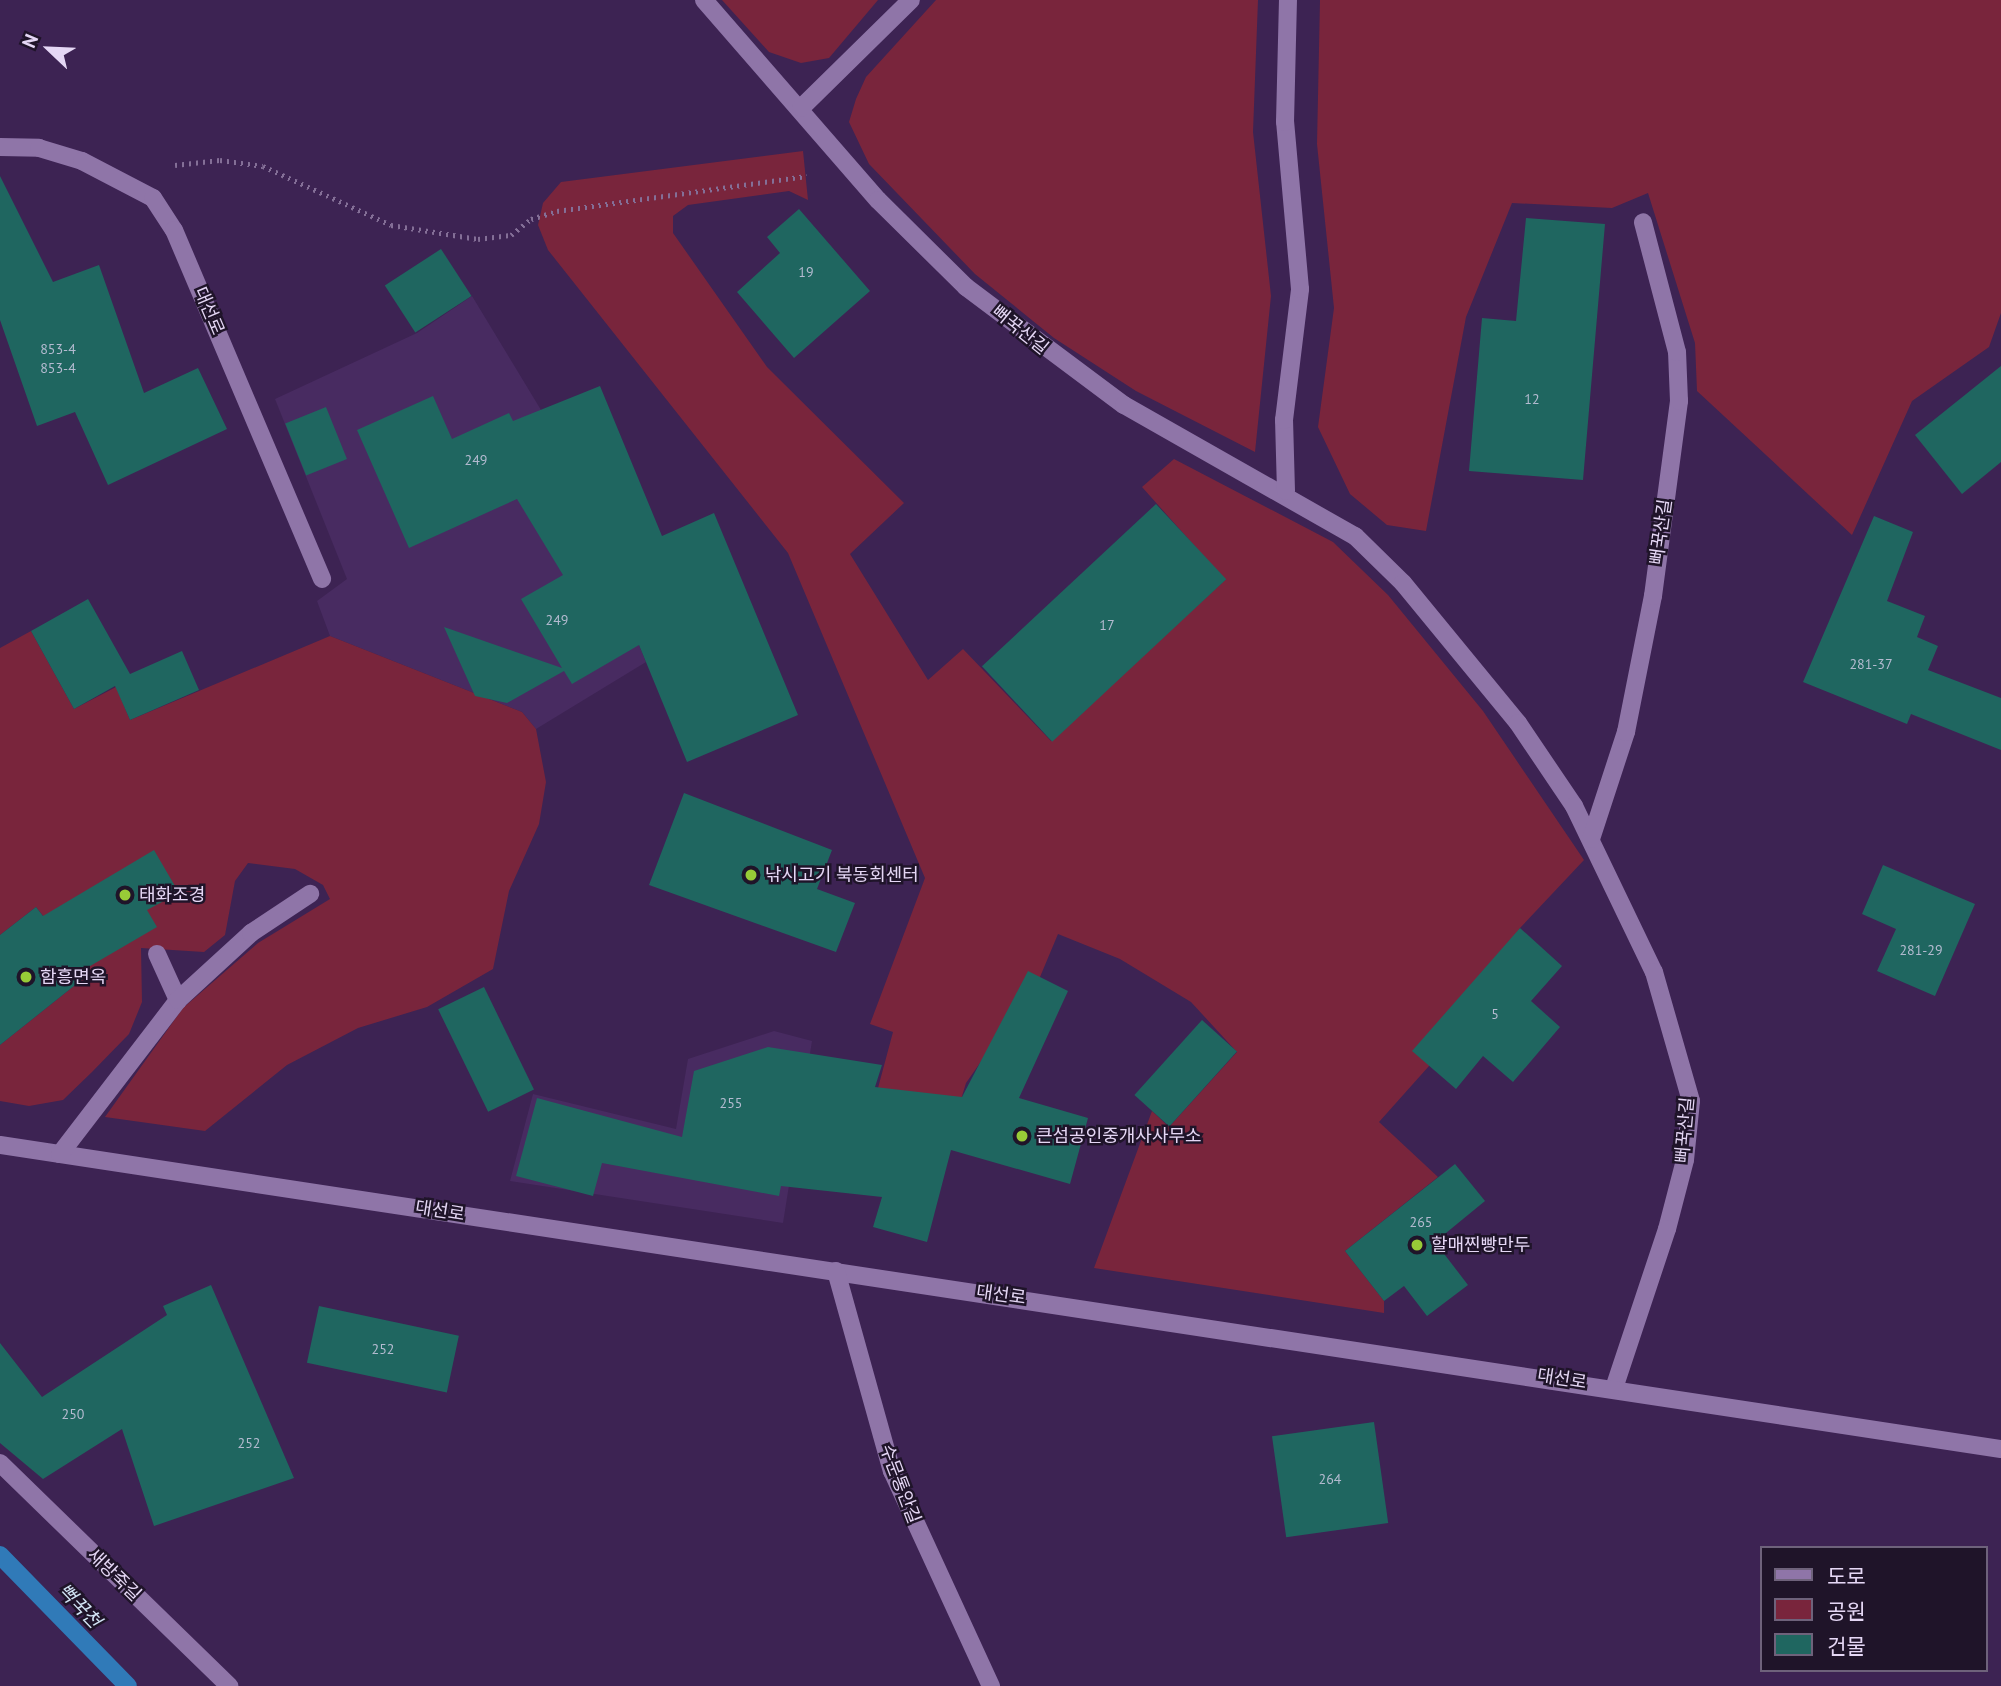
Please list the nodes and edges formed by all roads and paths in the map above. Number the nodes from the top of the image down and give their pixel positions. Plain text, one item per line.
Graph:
1 (704, 0) edge
2 (911, 0) edge
3 (1289, 0) edge
4 (801, 108) junction
5 (0, 147) edge
6 (854, 171) junction
7 (123, 178) junction
8 (1643, 222) dead end
9 (1286, 491) junction
10 (322, 579) dead end
11 (1591, 839) junction
12 (310, 894) dead end
13 (157, 954) dead end
14 (178, 1000) junction
15 (0, 1145) edge
16 (60, 1154) junction
17 (836, 1271) junction
18 (1614, 1388) junction
19 (2001, 1449) edge
20 (0, 1463) edge
21 (229, 1686) edge
22 (991, 1686) edge

1 - 4 street, 뻐꾹산길
2 - 4 street
3 - 9 street
4 - 6 street, 뻐꾹산길
5 - 7 street, 대선로
6 - 7 path
6 - 9 street, 뻐꾹산길
7 - 10 street, 대선로
8 - 11 street, 뻐꾹산길
9 - 11 street, 뻐꾹산길
11 - 18 street, 뻐꾹산길
12 - 14 street
13 - 14 street
14 - 16 street
15 - 16 street, 대선로
16 - 17 street, 대선로
17 - 18 street, 대선로
17 - 22 street, 수문통안길
18 - 19 street, 대선로
20 - 21 street, 새방죽길

